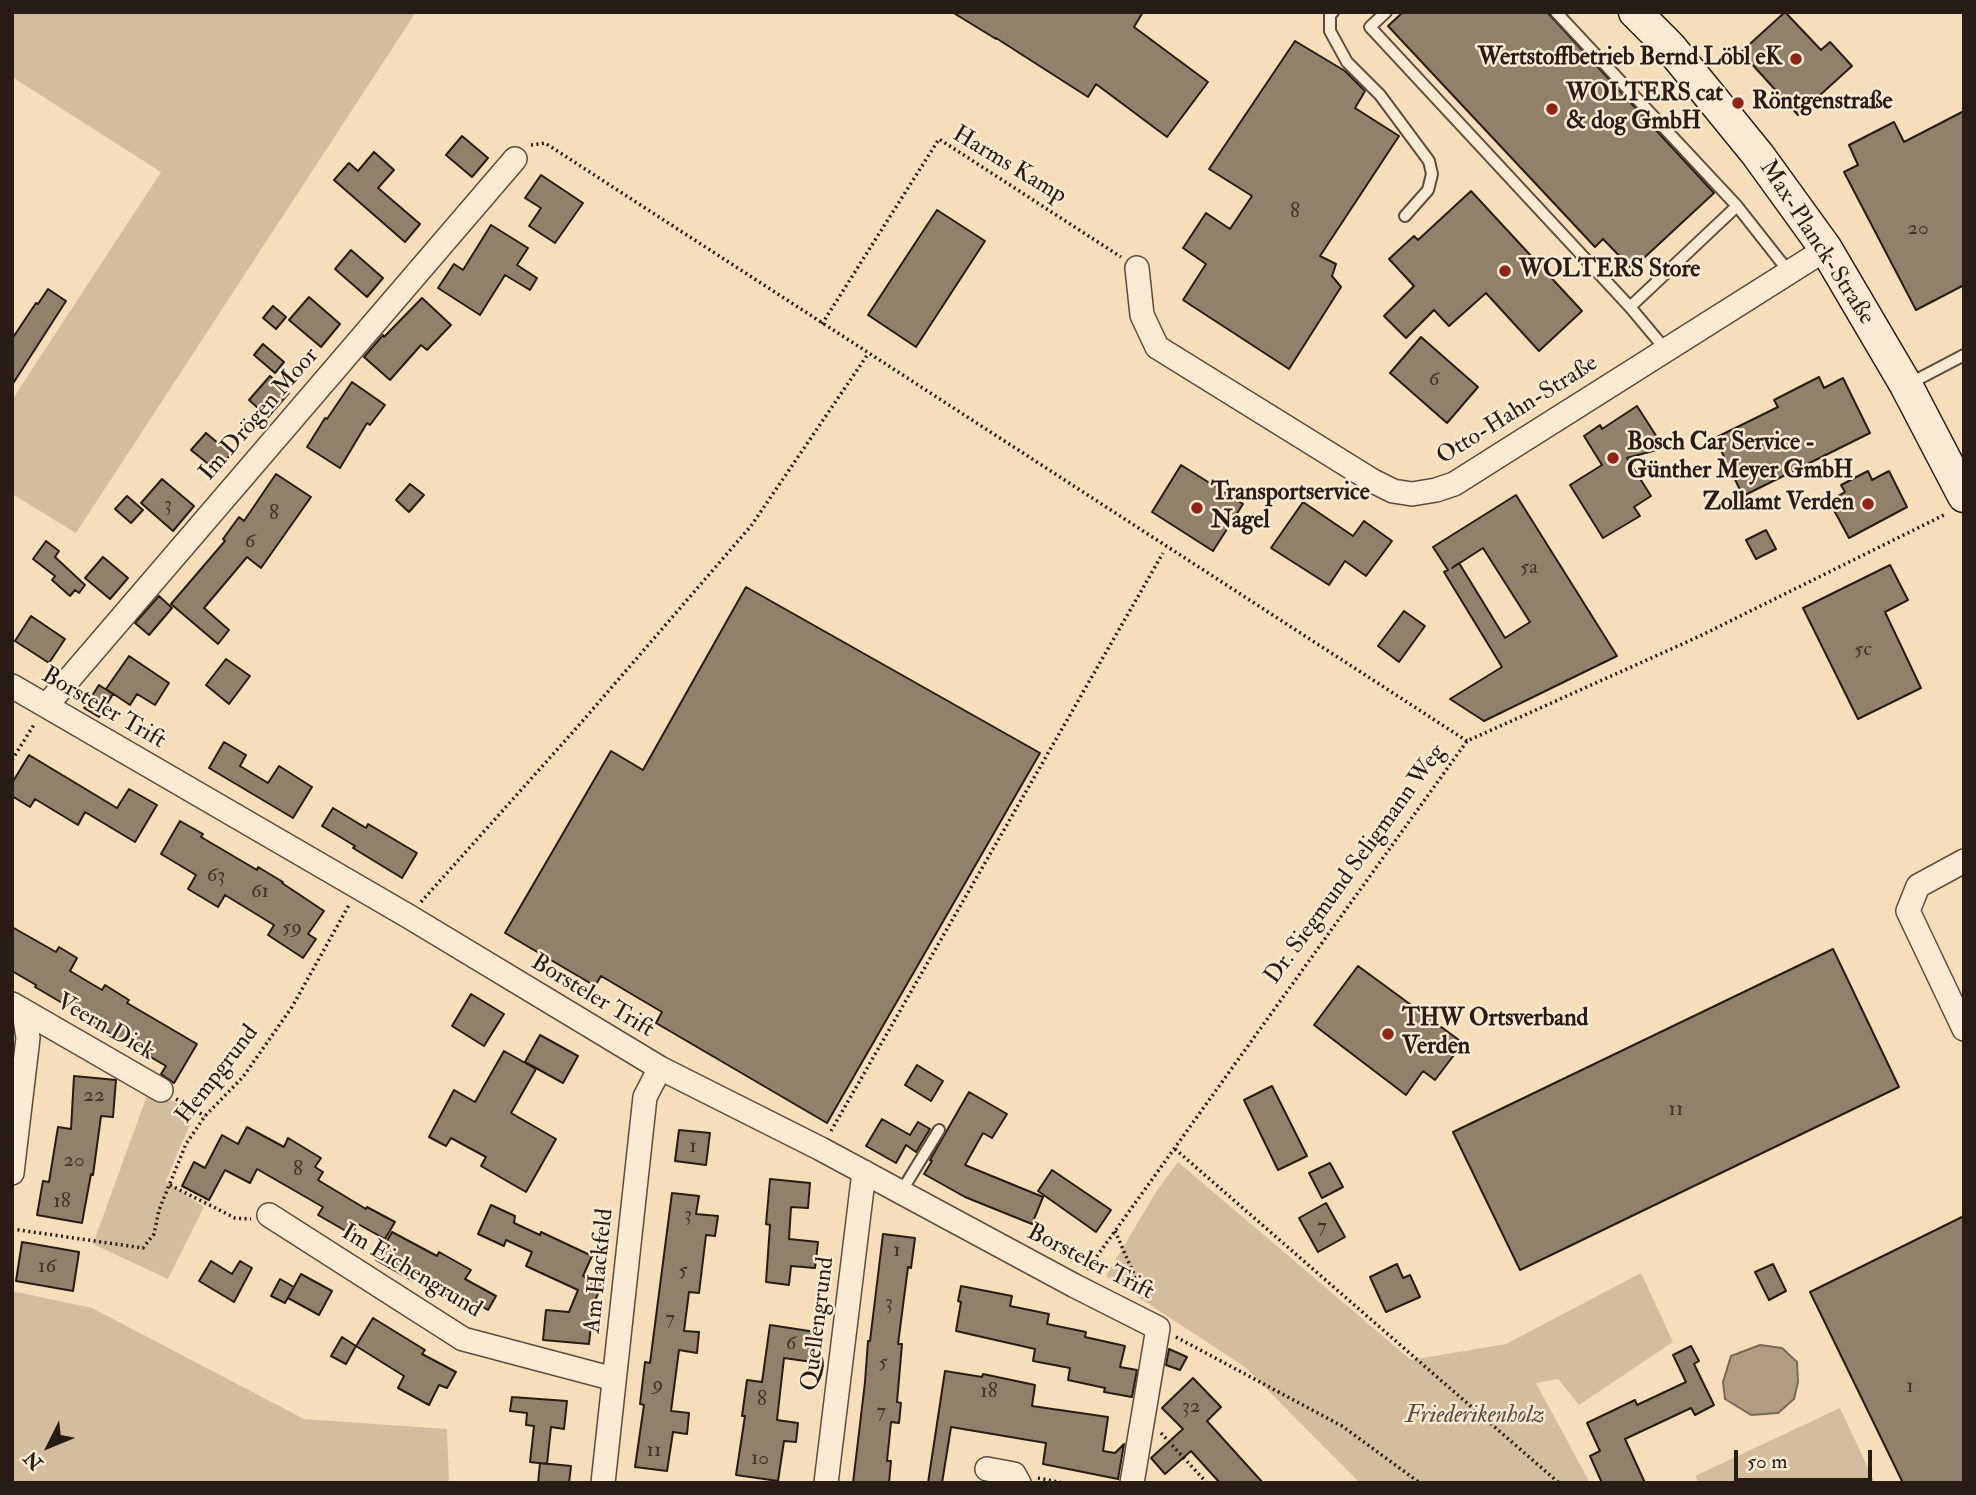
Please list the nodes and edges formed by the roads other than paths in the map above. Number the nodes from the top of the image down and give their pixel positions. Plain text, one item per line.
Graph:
1 (1333, 12) edge
2 (1386, 12) edge
3 (1556, 12) edge
4 (1635, 12) edge
5 (515, 159) road end
6 (1737, 206) junction
7 (1405, 216) dead end
8 (1826, 249) junction
9 (1137, 268) road end
10 (1789, 272) junction
11 (1630, 307) junction
12 (1666, 350) junction
13 (1964, 355) edge
14 (1906, 385) junction
15 (1957, 504) edge
16 (12, 686) edge
17 (46, 706) junction
18 (1964, 861) edge
19 (18, 1008) edge
20 (1964, 1029) edge
21 (660, 1068) junction
22 (161, 1090) road end
23 (939, 1130) dead end
24 (12, 1172) edge
25 (864, 1172) junction
26 (901, 1192) junction
27 (270, 1215) road end
28 (614, 1379) junction
29 (987, 1469) dead end
30 (603, 1483) edge
31 (826, 1483) edge
32 (1019, 1483) edge
33 (1132, 1483) edge

1 - 7 lane
2 - 11 lane
3 - 6 lane
4 - 8 street, Max-Planck-Straße
5 - 17 street, Im Drögen Moor
6 - 10 lane
6 - 11 lane
8 - 10 street, Otto-Hahn-Straße
8 - 14 street, Max-Planck-Straße
9 - 12 street, Otto-Hahn-Straße
10 - 12 street, Otto-Hahn-Straße
11 - 12 lane
13 - 14 lane
14 - 15 street, Max-Planck-Straße
16 - 17 street, Borsteler Trift
17 - 21 street, Borsteler Trift
18 - 20 street
19 - 22 street, Veern Diek
19 - 24 street, Veern Diek
21 - 25 street, Borsteler Trift
21 - 28 street, Am Hackfeld
23 - 26 lane
25 - 26 street, Borsteler Trift
25 - 31 street, Quellengrund
26 - 33 street, Borsteler Trift
27 - 28 street, Im Eichengrund
28 - 30 street, Am Hackfeld
29 - 32 street

